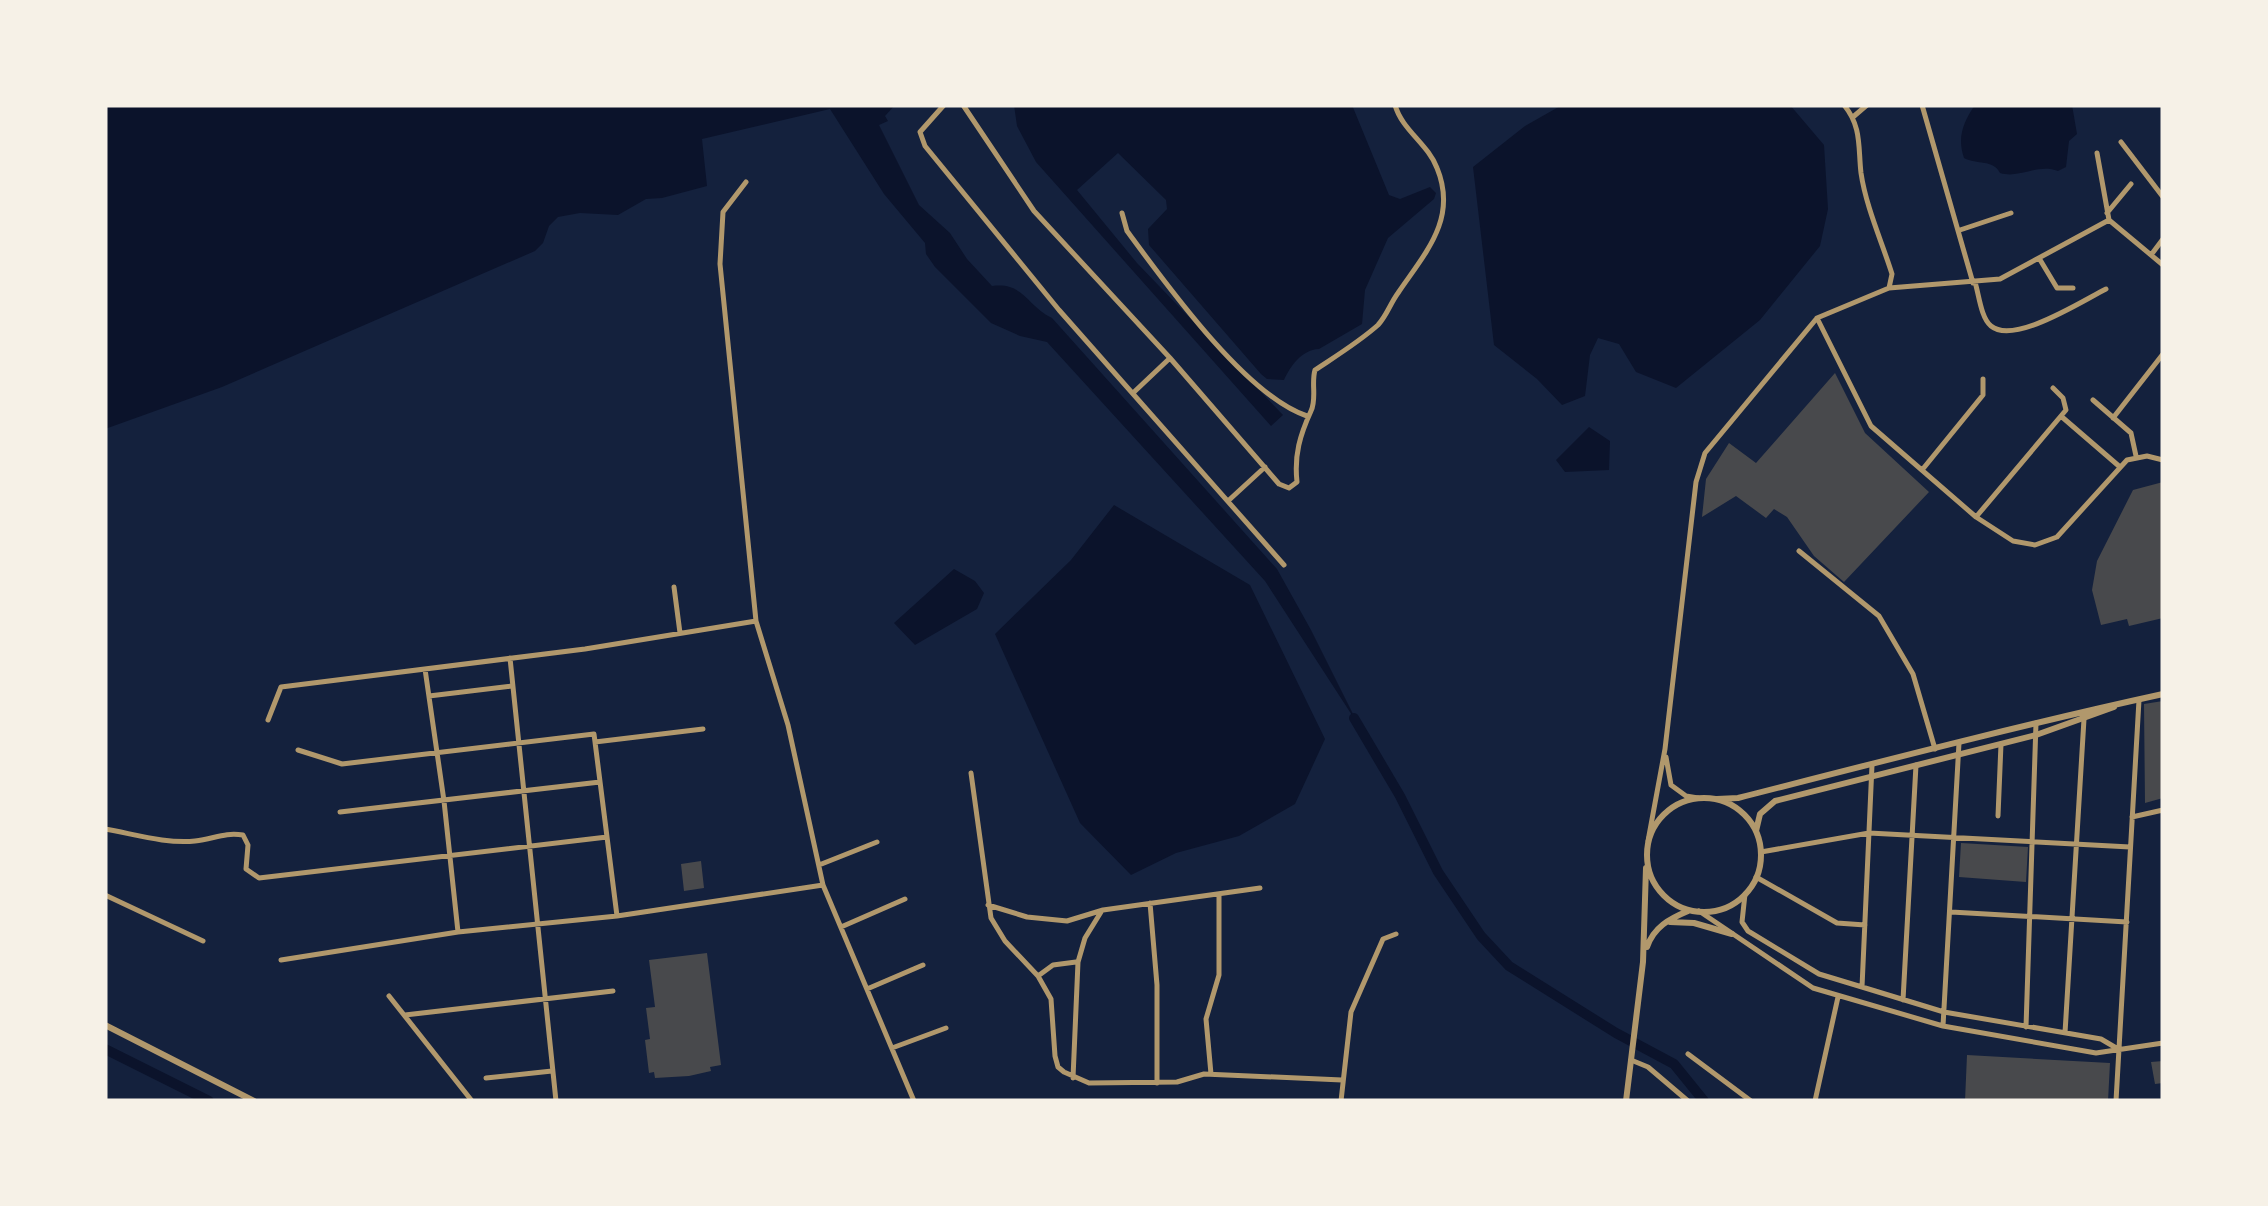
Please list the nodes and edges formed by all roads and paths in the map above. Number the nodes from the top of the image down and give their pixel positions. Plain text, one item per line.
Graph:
1 (944, 105) edge
2 (963, 105) edge
3 (1395, 105) edge
4 (1844, 105) edge
5 (1867, 105) edge
6 (1922, 105) edge
7 (1854, 117) junction
8 (2121, 142) dead end
9 (2097, 152) dead end
10 (746, 182) dead end
11 (2131, 184) dead end
12 (2163, 197) edge
13 (1122, 213) dead end
14 (2011, 213) dead end
15 (2108, 217) junction
16 (1960, 230) junction
17 (2163, 239) edge
18 (2151, 255) junction
19 (2039, 258) junction
20 (2163, 265) edge
21 (1974, 283) junction
22 (1889, 288) junction
23 (2072, 288) dead end
24 (2106, 289) dead end
25 (1816, 318) junction
26 (2163, 354) edge
27 (1170, 358) junction
28 (1982, 380) dead end
29 (2053, 388) dead end
30 (1132, 393) junction
31 (2092, 400) dead end
32 (1307, 416) junction
33 (2062, 416) junction
34 (2114, 418) junction
35 (2136, 456) junction
36 (2163, 460) edge
37 (1265, 467) junction
38 (2120, 467) junction
39 (1922, 470) junction
40 (1228, 502) junction
41 (1976, 517) junction
42 (1798, 551) dead end
43 (1284, 565) dead end
44 (674, 586) dead end
45 (756, 621) junction
46 (680, 633) junction
47 (510, 658) junction
48 (425, 669) junction
49 (512, 686) junction
50 (2163, 694) edge
51 (429, 696) junction
52 (2138, 700) junction
53 (2129, 701) junction
54 (2084, 719) junction
55 (268, 720) dead end
56 (2036, 723) junction
57 (704, 729) dead end
58 (2036, 735) junction
59 (595, 738) junction
60 (518, 743) junction
61 (1958, 743) junction
62 (2000, 744) junction
63 (1665, 748) junction
64 (1935, 749) junction
65 (298, 750) dead end
66 (438, 753) junction
67 (1958, 755) junction
68 (1872, 765) junction
69 (1916, 766) junction
70 (972, 773) dead end
71 (1871, 777) junction
72 (600, 782) junction
73 (522, 791) junction
74 (1698, 798) junction
75 (1717, 799) junction
76 (444, 801) junction
77 (2163, 810) edge
78 (340, 812) dead end
79 (1998, 816) dead end
80 (2132, 817) junction
81 (105, 829) edge
82 (1756, 830) junction
83 (1869, 833) junction
84 (1912, 836) junction
85 (607, 837) junction
86 (1953, 838) junction
87 (1648, 841) junction
88 (877, 842) dead end
89 (2032, 843) junction
90 (2076, 845) junction
91 (528, 846) junction
92 (2130, 847) junction
93 (1761, 852) junction
94 (450, 856) junction
95 (1646, 858) junction
96 (819, 865) junction
97 (1756, 877) junction
98 (824, 885) junction
99 (1260, 888) dead end
100 (1219, 894) junction
101 (1745, 894) junction
102 (105, 895) edge
103 (905, 899) dead end
104 (1150, 903) junction
105 (988, 905) junction
106 (1103, 910) junction
107 (1689, 910) junction
108 (1699, 912) junction
109 (1951, 912) junction
110 (617, 916) junction
111 (2030, 918) junction
112 (2073, 920) junction
113 (1665, 922) junction
114 (2128, 922) junction
115 (536, 924) junction
116 (1865, 925) junction
117 (841, 927) junction
118 (458, 932) junction
119 (1396, 934) dead end
120 (1732, 934) junction
121 (203, 941) dead end
122 (280, 960) dead end
123 (1078, 962) junction
124 (1642, 962) junction
125 (923, 965) dead end
126 (1038, 976) junction
127 (1862, 987) junction
128 (867, 989) junction
129 (614, 991) dead end
130 (389, 996) dead end
131 (1838, 996) junction
132 (544, 1000) junction
133 (1903, 1000) junction
134 (1944, 1012) junction
135 (405, 1015) junction
136 (105, 1025) edge
137 (1943, 1026) junction
138 (2026, 1027) junction
139 (946, 1028) dead end
140 (2065, 1033) junction
141 (2163, 1042) edge
142 (892, 1048) junction
143 (2119, 1050) junction
144 (1688, 1054) dead end
145 (1631, 1057) junction
146 (552, 1071) junction
147 (1211, 1074) junction
148 (486, 1078) dead end
149 (1073, 1078) junction
150 (1342, 1080) junction
151 (1157, 1084) junction
152 (254, 1101) edge
153 (472, 1101) edge
154 (556, 1101) edge
155 (914, 1101) edge
156 (1341, 1101) edge
157 (1626, 1101) edge
158 (1688, 1101) edge
159 (1751, 1101) edge
160 (1815, 1101) edge
161 (2116, 1101) edge

1 - 30 street
2 - 27 street
3 - 32 street
4 - 7 street
5 - 7 street
6 - 16 street
7 - 22 street
8 - 12 street
9 - 15 street
10 - 45 street
11 - 15 street
13 - 32 street
14 - 16 street
15 - 18 street
15 - 19 street
16 - 21 street
17 - 18 street
18 - 20 street
19 - 21 street
19 - 23 street
21 - 22 street
21 - 24 street
22 - 25 street
25 - 39 street
25 - 63 street
26 - 34 street
27 - 30 street
27 - 37 street
28 - 39 street
29 - 33 street
30 - 40 street
31 - 34 street
32 - 37 street
33 - 38 street
33 - 41 street
34 - 35 street
35 - 36 street
35 - 38 street
37 - 40 street
38 - 41 street
39 - 41 street
40 - 43 street
42 - 64 street
44 - 46 street
45 - 46 street
45 - 96 street
46 - 47 street
47 - 48 street
47 - 49 street
48 - 51 street
48 - 55 street
49 - 51 street
49 - 60 street
50 - 52 street
51 - 66 street
52 - 53 street
52 - 80 street
53 - 54 street
53 - 56 street
54 - 58 street
54 - 90 street
56 - 58 street
56 - 61 street
57 - 59 street
58 - 62 street
58 - 89 street
59 - 60 street
59 - 72 street
60 - 66 street
60 - 73 street
61 - 64 street
61 - 67 street
62 - 67 street
62 - 79 street
63 - 74 street
63 - 87 street
64 - 68 street
65 - 66 street
66 - 76 street
67 - 69 street
67 - 86 street
68 - 71 street
68 - 75 street
69 - 71 street
69 - 84 street
70 - 105 street
71 - 82 street
71 - 83 street
72 - 73 street
72 - 85 street
73 - 76 street
73 - 91 street
74 - 75 street
74 - 87 street
75 - 82 street
76 - 78 street
76 - 94 street
77 - 80 street
80 - 92 street
81 - 94 street
82 - 93 street
83 - 84 street
83 - 93 street
83 - 116 street
84 - 86 street
84 - 133 street
85 - 91 street
85 - 110 street
86 - 89 street
86 - 109 street
87 - 95 street
88 - 96 street
89 - 90 street
89 - 111 street
90 - 92 street
90 - 112 street
91 - 94 street
91 - 115 street
92 - 114 street
93 - 97 street
94 - 118 street
95 - 107 street
95 - 124 street
96 - 98 street
97 - 101 street
97 - 116 street
98 - 110 street
98 - 117 street
99 - 100 street
100 - 104 street
100 - 147 street
101 - 108 street
101 - 127 street
102 - 121 street
103 - 117 street
104 - 106 street
104 - 151 street
105 - 106 street
105 - 126 street
106 - 123 street
107 - 108 street
107 - 113 street
108 - 120 street
109 - 111 street
109 - 134 street
110 - 115 street
111 - 112 street
111 - 138 street
112 - 114 street
112 - 140 street
113 - 120 street
113 - 124 street
114 - 143 street
115 - 118 street
115 - 132 street
116 - 127 street
117 - 128 street
118 - 122 street
119 - 150 street
120 - 131 street
123 - 126 street
123 - 149 street
124 - 145 street
125 - 128 street
126 - 149 street
127 - 133 street
128 - 142 street
129 - 132 street
130 - 135 street
131 - 137 street
131 - 160 street
132 - 135 street
132 - 146 street
133 - 134 street
134 - 137 street
134 - 138 street
135 - 153 street
136 - 152 street
137 - 143 street
138 - 140 street
139 - 142 street
140 - 143 street
141 - 143 street
142 - 155 street
143 - 161 street
144 - 159 street
145 - 157 street
145 - 158 street
146 - 148 street
146 - 154 street
147 - 150 street
147 - 151 street
149 - 151 street
150 - 156 street

